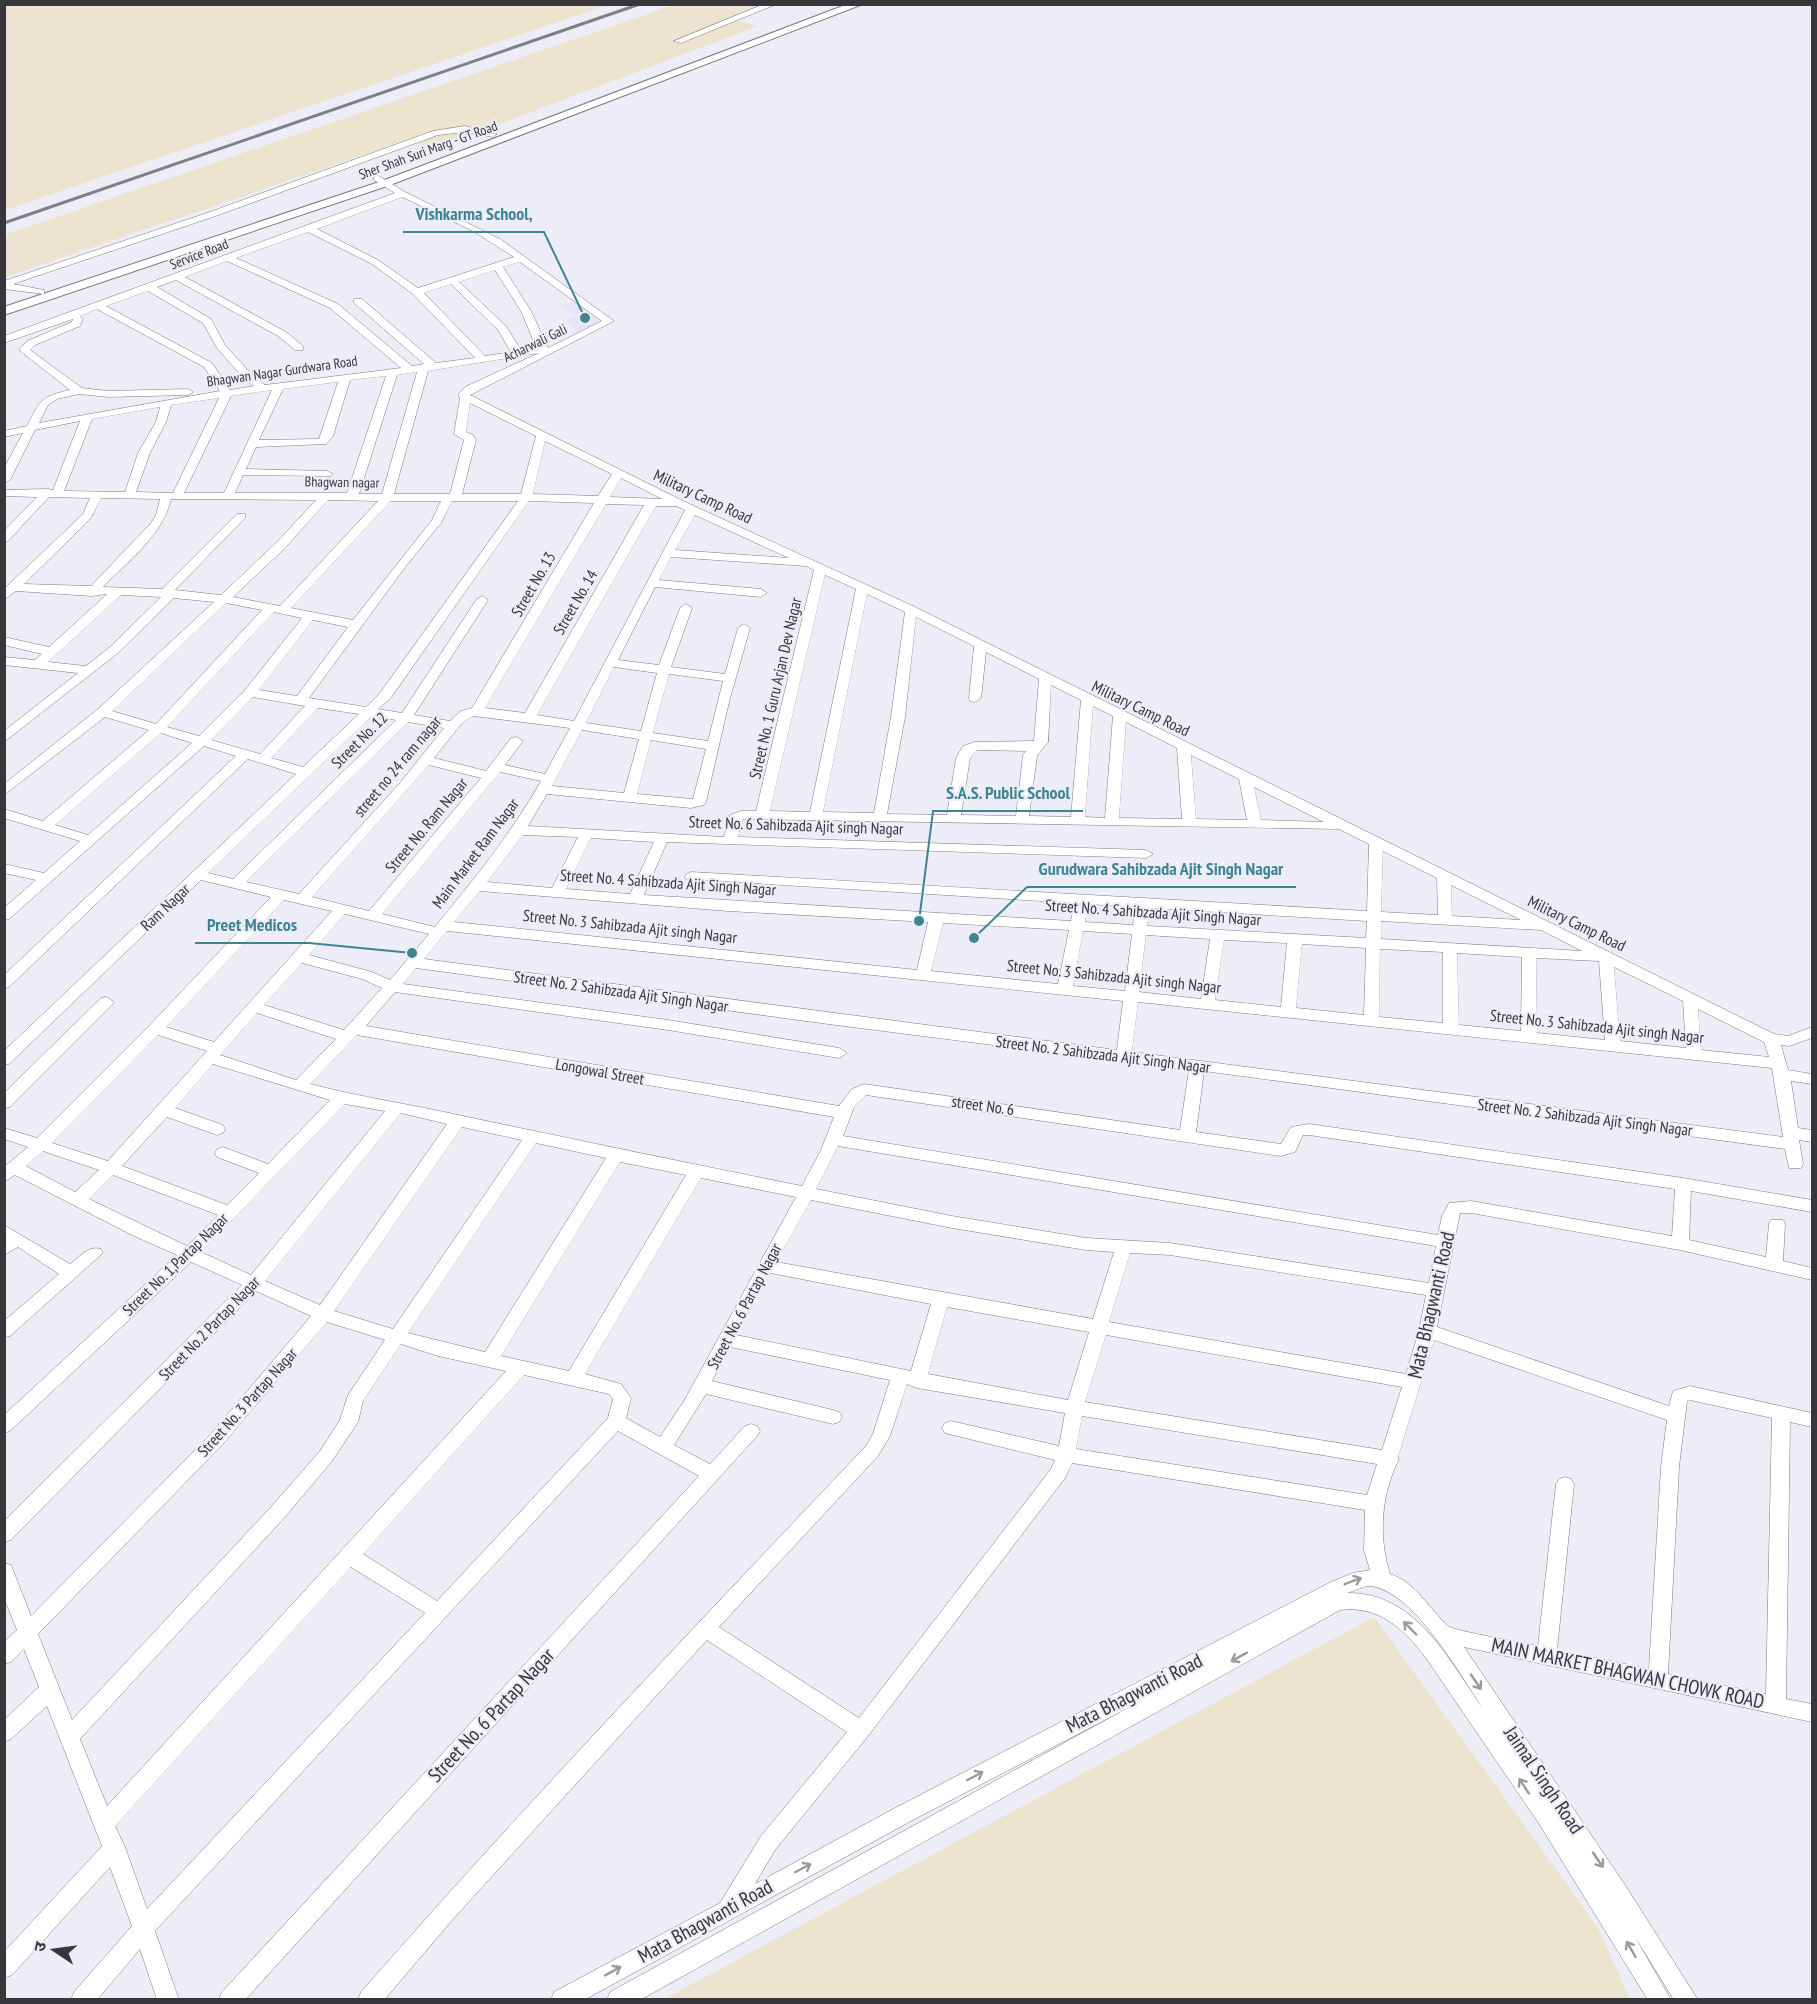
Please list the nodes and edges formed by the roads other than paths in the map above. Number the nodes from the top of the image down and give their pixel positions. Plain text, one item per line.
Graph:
1 (773, 4) edge
2 (837, 4) edge
3 (858, 4) edge
4 (678, 41) dead end
5 (493, 134) junction
6 (389, 185) junction
7 (308, 228) junction
8 (228, 258) junction
9 (522, 258) junction
10 (498, 267) junction
11 (177, 277) junction
12 (453, 280) junction
13 (4, 285) edge
14 (149, 287) junction
15 (40, 292) junction
16 (417, 292) junction
17 (358, 301) dead end
18 (4, 304) edge
19 (98, 306) junction
20 (4, 311) edge
21 (74, 315) junction
22 (4, 340) edge
23 (564, 344) junction
24 (299, 348) dead end
25 (542, 349) junction
26 (518, 354) junction
27 (483, 359) junction
28 (428, 367) junction
29 (410, 369) junction
30 (393, 371) junction
31 (345, 378) junction
32 (279, 386) junction
33 (263, 388) junction
34 (224, 390) junction
35 (79, 391) junction
36 (468, 393) junction
37 (166, 404) junction
38 (87, 417) junction
39 (30, 428) junction
40 (4, 434) edge
41 (541, 436) junction
42 (253, 444) junction
43 (240, 472) junction
44 (618, 473) junction
45 (327, 474) dead end
46 (4, 480) edge
47 (53, 492) junction
48 (4, 493) edge
49 (97, 494) junction
50 (129, 496) junction
51 (171, 496) junction
52 (228, 496) junction
53 (325, 497) junction
54 (352, 497) junction
55 (387, 498) junction
56 (451, 498) junction
57 (526, 498) junction
58 (602, 500) junction
59 (652, 502) junction
60 (679, 503) junction
61 (692, 509) junction
62 (241, 516) dead end
63 (4, 538) edge
64 (667, 553) junction
65 (813, 566) junction
66 (651, 583) junction
67 (15, 587) junction
68 (862, 587) junction
69 (92, 592) junction
70 (117, 592) junction
71 (169, 593) junction
72 (761, 593) dead end
73 (4, 596) edge
74 (224, 599) junction
75 (482, 600) dead end
76 (686, 608) dead end
77 (277, 609) junction
78 (910, 610) junction
79 (310, 616) junction
80 (358, 625) junction
81 (744, 628) dead end
82 (4, 641) edge
83 (980, 645) junction
84 (52, 652) junction
85 (609, 663) junction
86 (8, 664) edge
87 (38, 664) junction
88 (90, 670) junction
89 (664, 670) junction
90 (730, 678) junction
91 (1046, 679) junction
92 (250, 693) junction
93 (975, 698) dead end
94 (1087, 700) junction
95 (307, 703) junction
96 (477, 711) junction
97 (103, 712) junction
98 (369, 712) junction
99 (1120, 716) junction
100 (406, 717) junction
101 (528, 718) junction
102 (453, 725) junction
103 (577, 727) junction
104 (158, 729) junction
105 (645, 736) junction
106 (4, 738) edge
107 (516, 741) dead end
108 (200, 742) junction
109 (714, 746) junction
110 (1036, 747) junction
111 (1184, 747) junction
112 (245, 755) junction
113 (262, 760) junction
114 (425, 760) junction
115 (497, 767) junction
116 (305, 772) junction
117 (1246, 779) junction
118 (546, 784) junction
119 (4, 790) edge
120 (628, 798) junction
121 (4, 813) edge
122 (762, 815) junction
123 (816, 815) junction
124 (880, 817) junction
125 (954, 819) junction
126 (1022, 820) junction
127 (1078, 820) junction
128 (1112, 821) junction
129 (1189, 823) junction
130 (1256, 824) junction
131 (45, 826) junction
132 (1341, 826) junction
133 (518, 830) junction
134 (586, 836) junction
135 (662, 839) junction
136 (90, 840) junction
137 (730, 842) junction
138 (1376, 844) junction
139 (1146, 854) dead end
140 (4, 868) edge
141 (199, 875) junction
142 (691, 876) dead end
143 (47, 878) junction
144 (1444, 878) junction
145 (236, 884) junction
146 (476, 886) junction
147 (557, 892) junction
148 (281, 895) junction
149 (635, 898) junction
150 (303, 899) junction
151 (1082, 899) junction
152 (1143, 903) junction
153 (343, 908) junction
154 (4, 916) edge
155 (373, 916) junction
156 (1375, 916) junction
157 (937, 917) junction
158 (1445, 921) junction
159 (1078, 925) junction
160 (1547, 926) junction
161 (441, 929) junction
162 (1140, 929) junction
163 (1218, 934) junction
164 (1295, 939) junction
165 (1375, 944) junction
166 (1450, 949) junction
167 (1529, 954) junction
168 (299, 957) junction
169 (1609, 958) junction
170 (414, 963) junction
171 (923, 974) junction
172 (4, 984) edge
173 (392, 987) junction
174 (1065, 989) junction
175 (1132, 997) junction
176 (1690, 998) junction
177 (106, 1002) dead end
178 (1207, 1005) junction
179 (255, 1007) junction
180 (1288, 1013) junction
181 (1371, 1020) junction
182 (155, 1029) junction
183 (1450, 1029) junction
184 (1812, 1032) edge
185 (352, 1033) junction
186 (1529, 1037) junction
187 (1771, 1039) junction
188 (1613, 1045) junction
189 (838, 1053) dead end
190 (1694, 1053) junction
191 (214, 1054) junction
192 (1124, 1056) junction
193 (4, 1060) edge
194 (1197, 1066) junction
195 (1781, 1068) junction
196 (1812, 1079) edge
197 (299, 1086) junction
198 (342, 1098) junction
199 (4, 1103) edge
200 (397, 1107) junction
201 (165, 1111) junction
202 (845, 1113) junction
203 (458, 1120) junction
204 (217, 1129) dead end
205 (4, 1133) edge
206 (1187, 1136) junction
207 (1812, 1136) edge
208 (532, 1137) junction
209 (1792, 1138) junction
210 (834, 1140) junction
211 (41, 1144) junction
212 (223, 1153) dead end
213 (616, 1155) junction
214 (1795, 1164) dead end
215 (112, 1168) junction
216 (270, 1171) junction
217 (697, 1171) junction
218 (10, 1172) edge
219 (1683, 1184) junction
220 (806, 1194) junction
221 (78, 1198) junction
222 (1812, 1206) edge
223 (228, 1212) junction
224 (1777, 1224) dead end
225 (9, 1240) edge
226 (1446, 1242) junction
227 (1680, 1244) junction
228 (1124, 1245) junction
229 (95, 1253) dead end
230 (189, 1254) junction
231 (1774, 1264) junction
232 (765, 1266) junction
233 (71, 1273) junction
234 (1812, 1274) edge
235 (254, 1283) junction
236 (1435, 1290) junction
237 (941, 1299) junction
238 (323, 1314) junction
239 (1099, 1327) junction
240 (4, 1331) edge
241 (1428, 1331) junction
242 (396, 1338) junction
243 (725, 1339) junction
244 (489, 1360) junction
245 (520, 1367) junction
246 (574, 1377) junction
247 (908, 1379) junction
248 (1413, 1382) junction
249 (702, 1386) junction
250 (1075, 1407) junction
251 (1780, 1414) junction
252 (1676, 1416) junction
253 (833, 1417) dead end
254 (1812, 1420) edge
255 (616, 1421) junction
256 (4, 1426) edge
257 (951, 1428) dead end
258 (752, 1431) dead end
259 (662, 1447) junction
260 (1066, 1455) junction
261 (1390, 1459) junction
262 (712, 1474) junction
263 (1564, 1484) dead end
264 (1374, 1504) junction
265 (4, 1534) edge
266 (350, 1556) junction
267 (4, 1571) edge
268 (1382, 1578) junction
269 (439, 1612) junction
270 (705, 1628) junction
271 (28, 1634) junction
272 (1443, 1634) junction
273 (4, 1656) edge
274 (1547, 1656) junction
275 (1658, 1680) junction
276 (49, 1691) junction
277 (1776, 1705) junction
278 (1812, 1713) edge
279 (861, 1730) junction
280 (4, 1733) edge
281 (69, 1737) junction
282 (105, 1823) junction
283 (115, 1847) junction
284 (728, 1909) junction
285 (145, 1927) junction
286 (4, 1968) edge
287 (82, 2000) edge
288 (168, 2000) edge
289 (230, 2000) edge
290 (369, 2000) edge
291 (561, 2000) edge
292 (618, 2000) edge
293 (1660, 2000) edge
294 (1687, 2000) edge

1 - 4 street
2 - 5 main road, Sher Shah Suri Marg - GT Road
3 - 6 main road, Sher Shah Suri Marg - GT Road
5 - 6 main road, Sher Shah Suri Marg - GT Road
5 - 13 street
6 - 7 street, Service Road
6 - 9 street, Acharwali Gali
6 - 15 main road, Sher Shah Suri Marg - GT Road
6 - 20 main road, Sher Shah Suri Marg - GT Road
7 - 8 street, Service Road
7 - 16 street
8 - 11 street, Service Road
8 - 29 street
9 - 10 street
9 - 23 street, Acharwali Gali
10 - 12 street
10 - 25 street
11 - 14 street, Service Road
11 - 24 street
12 - 16 street
12 - 26 street
13 - 15 street
14 - 19 street, Service Road
14 - 33 street
15 - 18 main road, Sher Shah Suri Marg - GT Road
16 - 27 street
17 - 28 street
19 - 21 street, Service Road
19 - 34 street
21 - 22 street, Service Road
21 - 35 street
23 - 25 street, Bhagwan Nagar Gurdwara Road
23 - 36 street, Acharwali Gali
25 - 26 street, Bhagwan Nagar Gurdwara Road
26 - 27 street, Bhagwan Nagar Gurdwara Road
27 - 28 street, Bhagwan Nagar Gurdwara Road
28 - 29 street, Bhagwan Nagar Gurdwara Road
28 - 55 street
29 - 30 street, Bhagwan Nagar Gurdwara Road
30 - 31 street, Bhagwan Nagar Gurdwara Road
30 - 54 street
31 - 32 street, Bhagwan Nagar Gurdwara Road
31 - 42 street
32 - 33 street, Bhagwan Nagar Gurdwara Road
32 - 42 street
33 - 34 street, Bhagwan Nagar Gurdwara Road
34 - 35 street
34 - 37 street, Bhagwan Nagar Gurdwara Road
34 - 51 street
35 - 39 street
36 - 41 street, Military Camp Road
36 - 56 street
37 - 38 street, Bhagwan Nagar Gurdwara Road
37 - 50 street
38 - 39 street, Bhagwan Nagar Gurdwara Road
38 - 47 street
39 - 40 street, Bhagwan Nagar Gurdwara Road
39 - 46 street
41 - 44 street, Military Camp Road
41 - 57 street
42 - 43 street
43 - 45 street
43 - 52 street
44 - 58 street, Street No. 13
44 - 60 street, Military Camp Road
47 - 48 street, Bhagwan nagar
47 - 49 street, Bhagwan nagar
47 - 63 street
49 - 50 street, Bhagwan nagar
49 - 67 street
50 - 51 street, Bhagwan nagar
51 - 52 street, Bhagwan nagar
51 - 69 street
52 - 53 street, Bhagwan nagar
53 - 54 street, Bhagwan nagar
53 - 74 street
54 - 55 street, Bhagwan nagar
55 - 56 street, Bhagwan nagar
55 - 77 street
56 - 57 street, Bhagwan nagar
56 - 80 street
57 - 58 street, Bhagwan nagar
57 - 98 street
58 - 59 street, Bhagwan nagar
58 - 96 street, Street No. 13
59 - 60 street, Bhagwan nagar
59 - 101 street, Street No. 14
60 - 61 street, Military Camp Road
61 - 64 street, Main Market Ram Nagar
61 - 65 street, Military Camp Road
62 - 71 street
64 - 65 street
64 - 66 street, Main Market Ram Nagar
65 - 68 street, Military Camp Road
65 - 122 street, Street No. 1 Guru Arjan Dev Nagar
66 - 72 street
66 - 85 street, Main Market Ram Nagar
67 - 69 street
67 - 73 street
68 - 78 street, Military Camp Road
68 - 123 street
69 - 70 street
70 - 71 street
70 - 84 street
71 - 74 street
71 - 88 street
74 - 77 street
74 - 97 street
75 - 100 street, Street No. 12
76 - 89 street
77 - 79 street
77 - 104 street
78 - 83 street, Military Camp Road
78 - 124 street
79 - 80 street
79 - 92 street
80 - 95 street
81 - 90 street
82 - 84 street
83 - 91 street, Military Camp Road
83 - 93 street
84 - 87 street
85 - 89 street
85 - 103 street, Main Market Ram Nagar
86 - 87 street
87 - 88 street
88 - 106 street
89 - 90 street
89 - 105 street
90 - 109 street
91 - 94 street, Military Camp Road
91 - 110 street
92 - 95 street
92 - 108 street
94 - 99 street, Military Camp Road
94 - 127 street
95 - 98 street
95 - 113 street
96 - 101 street
96 - 102 street, street no 24 ram nagar
97 - 104 street
97 - 119 street
98 - 100 street
98 - 116 street
99 - 111 street, Military Camp Road
99 - 128 street
100 - 102 street
100 - 145 street, Street No. 12
101 - 103 street
102 - 114 street, street no 24 ram nagar
103 - 105 street
103 - 118 street, Main Market Ram Nagar
104 - 108 street
104 - 131 street
105 - 109 street
105 - 120 street
107 - 115 street, Street No. Ram Nagar
108 - 112 street
108 - 136 street
109 - 120 street
110 - 125 street
110 - 126 street
111 - 117 street, Military Camp Road
111 - 129 street
112 - 113 street
112 - 172 street
113 - 116 street
114 - 115 street
114 - 150 street, street no 24 ram nagar
115 - 118 street
115 - 155 street, Street No. Ram Nagar
116 - 141 street
117 - 130 street
117 - 132 street, Military Camp Road
118 - 120 street
118 - 133 street, Main Market Ram Nagar
121 - 131 street
122 - 123 street
122 - 137 street
123 - 124 street
124 - 125 street
125 - 126 street
126 - 127 street
127 - 128 street
128 - 129 street
129 - 130 street
130 - 132 street
131 - 136 street
132 - 138 street, Military Camp Road
133 - 134 street, Street No. 6 Sahibzada Ajit singh Nagar
133 - 146 street, Main Market Ram Nagar
134 - 135 street, Street No. 6 Sahibzada Ajit singh Nagar
134 - 147 street
135 - 137 street, Street No. 6 Sahibzada Ajit singh Nagar
135 - 149 street
136 - 143 street
137 - 139 street, Street No. 6 Sahibzada Ajit singh Nagar
138 - 144 street, Military Camp Road
138 - 156 street
140 - 143 street
141 - 145 street, Ram Nagar
141 - 193 street, Ram Nagar
142 - 151 street
143 - 154 street
144 - 158 street
144 - 160 street, Military Camp Road
145 - 148 street, Ram Nagar
146 - 147 street, Street No. 4 Sahibzada Ajit Singh Nagar
146 - 161 street, Main Market Ram Nagar
147 - 149 street, Street No. 4 Sahibzada Ajit Singh Nagar
148 - 150 street, Ram Nagar
148 - 182 street
149 - 157 street, Street No. 4 Sahibzada Ajit Singh Nagar
150 - 153 street, Ram Nagar
151 - 152 street
151 - 159 street
152 - 156 street
152 - 162 street
153 - 155 street, Ram Nagar
153 - 168 street
155 - 161 street, Ram Nagar
156 - 158 street
156 - 165 street
157 - 159 street, Street No. 4 Sahibzada Ajit Singh Nagar
157 - 171 street
158 - 160 street
159 - 162 street, Street No. 4 Sahibzada Ajit Singh Nagar
159 - 174 street
160 - 169 street, Military Camp Road
161 - 170 street, Main Market Ram Nagar
161 - 171 street, Street No. 3 Sahibzada Ajit singh Nagar
162 - 163 street, Street No. 4 Sahibzada Ajit Singh Nagar
162 - 175 street
163 - 164 street, Street No. 4 Sahibzada Ajit Singh Nagar
163 - 178 street
164 - 165 street, Street No. 4 Sahibzada Ajit Singh Nagar
164 - 180 street
165 - 166 street, Street No. 4 Sahibzada Ajit Singh Nagar
165 - 181 street
166 - 167 street, Street No. 4 Sahibzada Ajit Singh Nagar
166 - 183 street
167 - 169 street, Street No. 4 Sahibzada Ajit Singh Nagar
167 - 186 street
168 - 173 street
168 - 179 street
169 - 176 street, Military Camp Road
169 - 188 street
170 - 173 street, Main Market Ram Nagar
170 - 192 street, Street No. 2 Sahibzada Ajit Singh Nagar
171 - 174 street, Street No. 3 Sahibzada Ajit singh Nagar
173 - 185 street, Main Market Ram Nagar
173 - 189 street
174 - 175 street, Street No. 3 Sahibzada Ajit singh Nagar
175 - 178 street, Street No. 3 Sahibzada Ajit singh Nagar
175 - 192 street
176 - 187 street, Military Camp Road
176 - 190 street
177 - 199 street
178 - 180 street, Street No. 3 Sahibzada Ajit singh Nagar
179 - 185 street, Longowal Street
179 - 191 street
180 - 181 street, Street No. 3 Sahibzada Ajit singh Nagar
181 - 183 street, Street No. 3 Sahibzada Ajit singh Nagar
182 - 191 street
182 - 211 street
183 - 186 street, Street No. 3 Sahibzada Ajit singh Nagar
184 - 187 street
185 - 197 street, Main Market Ram Nagar
185 - 202 street, Longowal Street
186 - 188 street, Street No. 3 Sahibzada Ajit singh Nagar
187 - 195 street
188 - 190 street, Street No. 3 Sahibzada Ajit singh Nagar
190 - 195 street, Street No. 3 Sahibzada Ajit singh Nagar
191 - 197 street
191 - 201 street
192 - 194 street, Street No. 2 Sahibzada Ajit Singh Nagar
194 - 206 street
194 - 209 street, Street No. 2 Sahibzada Ajit Singh Nagar
195 - 196 street, Street No. 3 Sahibzada Ajit singh Nagar
195 - 209 street
197 - 198 street
198 - 200 street
198 - 216 street, Street No. 1,Partap Nagar
200 - 203 street
200 - 235 street, Street No.2 Partap Nagar
201 - 204 street
201 - 215 street
202 - 206 street, street No. 6
202 - 210 street, street No. 6
203 - 208 street
203 - 238 street, Street No. 3 Partap Nagar
205 - 211 street
206 - 219 street, street No. 6
207 - 209 street, Street No. 2 Sahibzada Ajit Singh Nagar
208 - 213 street
208 - 242 street
209 - 214 street
210 - 220 street, street No. 6
210 - 226 street
211 - 215 street
211 - 218 street
212 - 216 street
213 - 217 street
213 - 244 street
215 - 221 street
215 - 223 street
216 - 223 street, Street No. 1,Partap Nagar
217 - 220 street
217 - 246 street
218 - 221 street
219 - 222 street
219 - 227 street
220 - 228 street
220 - 232 street, Street No. 6 Partap Nagar
221 - 230 street
223 - 230 street, Street No. 1,Partap Nagar
224 - 231 street
225 - 233 street
226 - 227 street, Mata Bhagwanti Road
226 - 236 street, Mata Bhagwanti Road
227 - 231 street
228 - 236 street
228 - 239 street
229 - 233 street
230 - 235 street
230 - 256 street, Street No. 1,Partap Nagar
231 - 234 street
232 - 237 street
232 - 243 street, Street No. 6 Partap Nagar
233 - 240 street
235 - 238 street
235 - 265 street, Street No.2 Partap Nagar
236 - 241 street, Mata Bhagwanti Road
237 - 239 street
237 - 247 street
238 - 242 street
238 - 271 street, Street No. 3 Partap Nagar
239 - 248 street
239 - 250 street
241 - 248 street, Mata Bhagwanti Road
241 - 252 street
242 - 244 street
242 - 281 street
243 - 247 street
243 - 249 street, Street No. 6 Partap Nagar
244 - 245 street
245 - 246 street
245 - 266 street
246 - 255 street
247 - 250 street
247 - 270 street
248 - 261 street, Mata Bhagwanti Road
249 - 253 street
249 - 259 street, Street No. 6 Partap Nagar
250 - 260 street
250 - 261 street
251 - 252 street
251 - 254 street
251 - 277 street
252 - 275 street
255 - 259 street
255 - 269 street
257 - 260 street
258 - 262 street, Street No. 6 Partap Nagar
259 - 262 street
260 - 264 street
260 - 279 street
261 - 264 street, Mata Bhagwanti Road
262 - 289 street, Street No. 6 Partap Nagar
263 - 274 street
264 - 268 street, Mata Bhagwanti Road
266 - 269 street
266 - 282 street
267 - 271 street
268 - 272 street, Jaimal Singh Road
284 -> 268 street, Mata Bhagwanti Road
269 - 285 street
270 - 279 street
270 - 290 street
271 - 273 street, Street No. 3 Partap Nagar
271 - 276 street
272 - 274 street, MAIN MARKET BHAGWAN CHOWK ROAD
272 -> 294 street, Jaimal Singh Road
274 - 275 street, MAIN MARKET BHAGWAN CHOWK ROAD
275 - 277 street, MAIN MARKET BHAGWAN CHOWK ROAD
276 - 280 street
276 - 281 street
277 - 278 street, MAIN MARKET BHAGWAN CHOWK ROAD
279 - 284 street
281 - 282 street
282 - 283 street
283 - 285 street
283 - 286 street
291 -> 284 street, Mata Bhagwanti Road
285 - 287 street
285 - 288 street
293 -> 292 street

